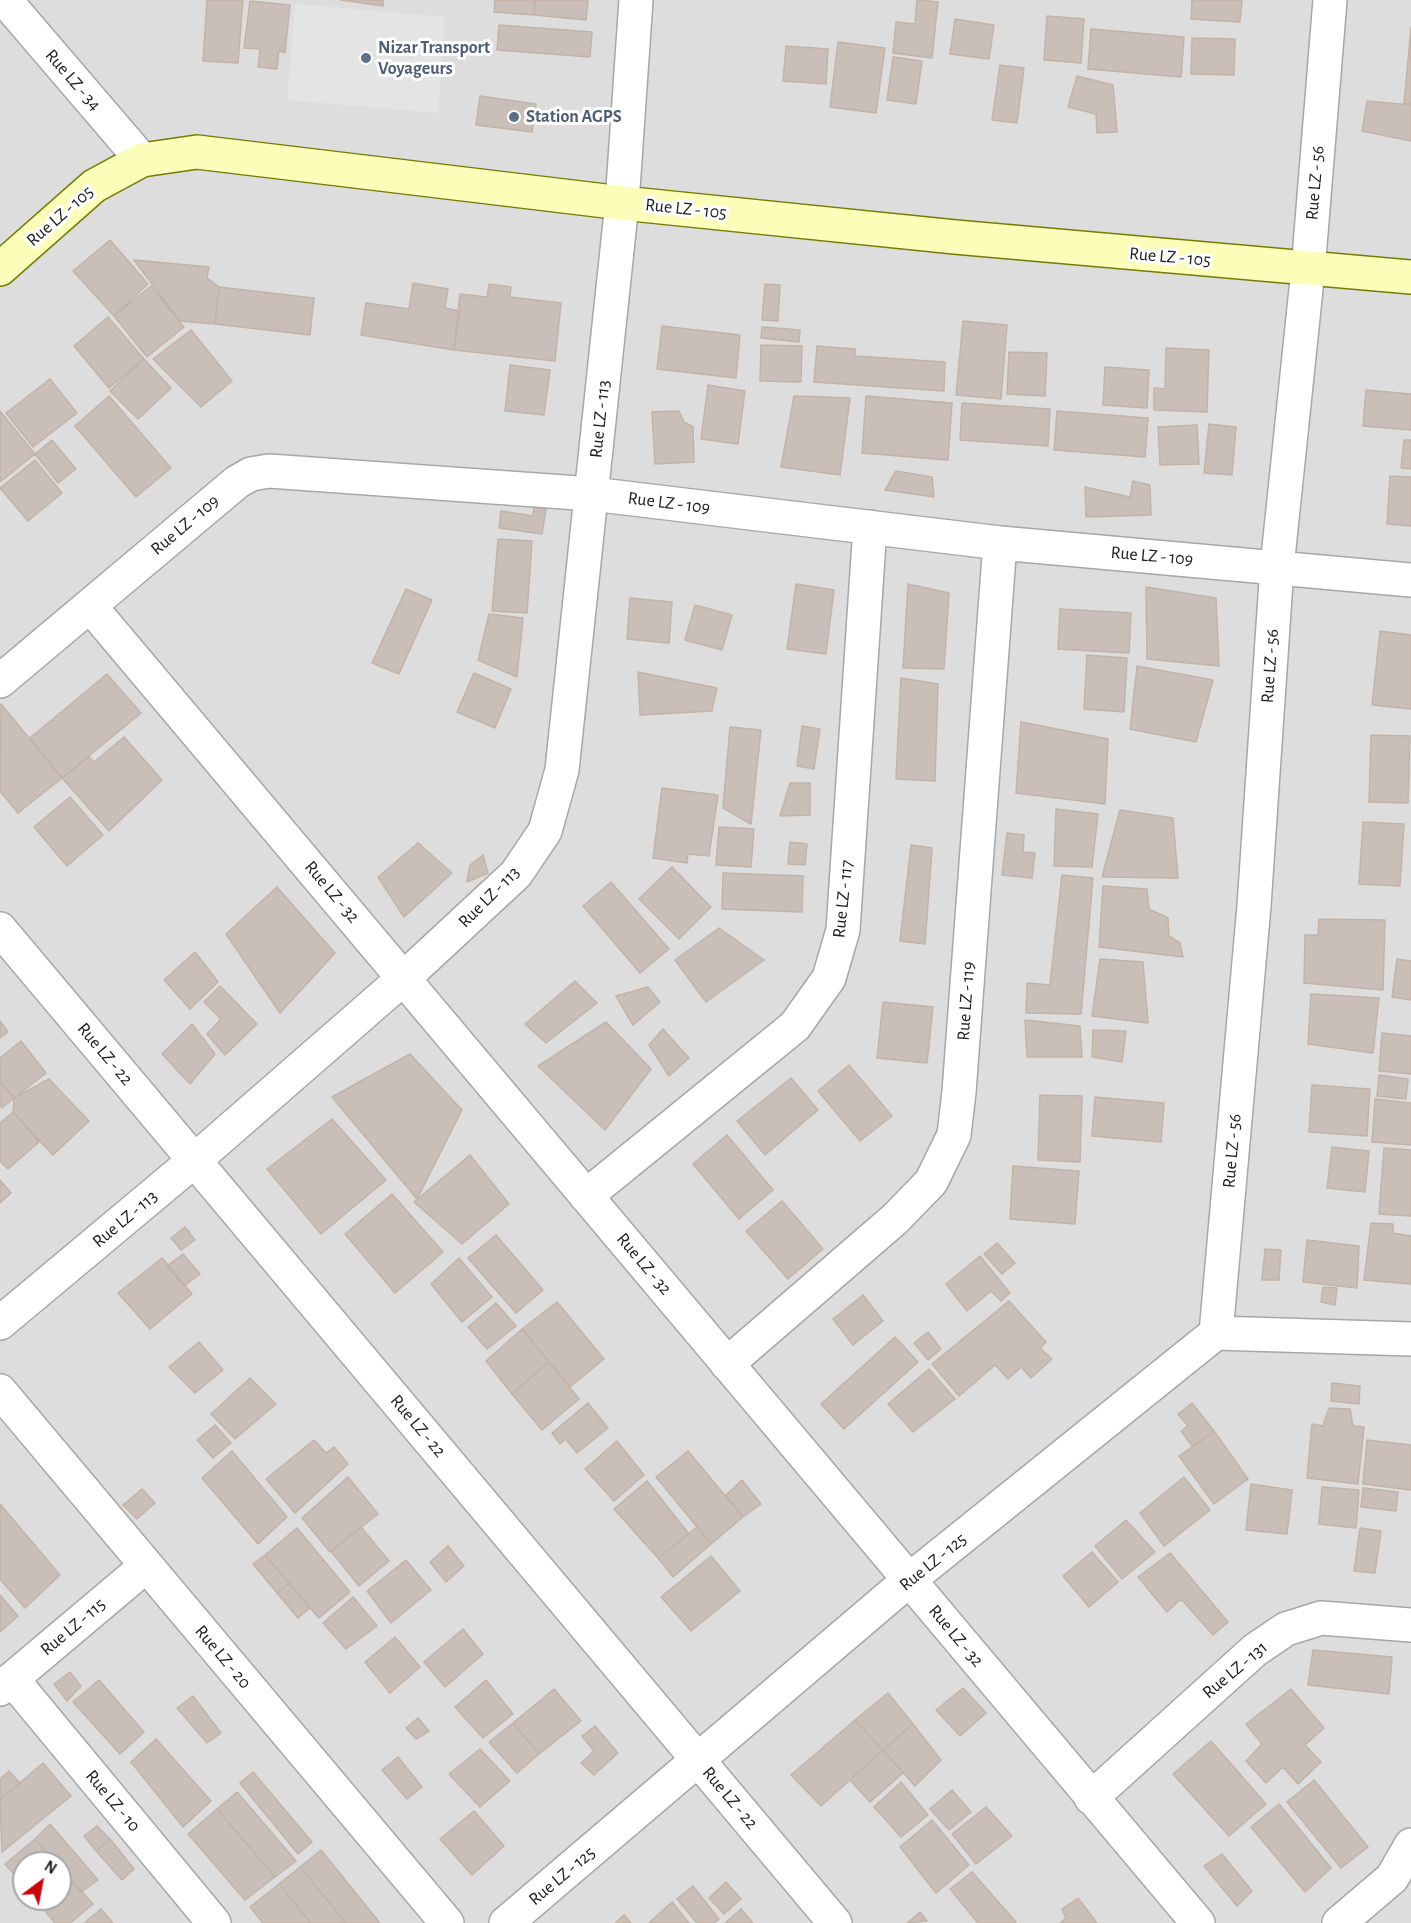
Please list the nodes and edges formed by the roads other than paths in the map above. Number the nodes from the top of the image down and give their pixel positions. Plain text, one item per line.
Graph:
1 (5, 0) edge
2 (636, 0) edge
3 (1330, 0) edge
4 (142, 160) junction
5 (622, 203) junction
6 (0, 268) edge
7 (1308, 270) junction
8 (1411, 277) edge
9 (592, 494) junction
10 (870, 527) junction
11 (1000, 543) junction
12 (1277, 567) junction
13 (1411, 580) edge
14 (90, 606) junction
15 (0, 681) edge
16 (0, 929) edge
17 (405, 977) junction
18 (195, 1160) junction
19 (586, 1196) junction
20 (0, 1323) edge
21 (1215, 1334) junction
22 (1411, 1339) edge
23 (728, 1364) junction
24 (0, 1391) edge
25 (146, 1566) junction
26 (909, 1580) junction
27 (1411, 1625) edge
28 (6, 1684) edge
29 (699, 1761) junction
30 (1091, 1798) junction
31 (1411, 1845) edge
32 (214, 1923) edge
33 (447, 1923) edge
34 (506, 1923) edge
35 (836, 1923) edge
36 (1198, 1923) edge
37 (1339, 1923) edge

1 - 4 street, Rue LZ - 34
2 - 5 street, Rue LZ - 113
3 - 7 street, Rue LZ - 56
4 - 5 main road, Rue LZ - 105
4 - 6 main road, Rue LZ - 105
5 - 7 main road, Rue LZ - 105
5 - 9 street, Rue LZ - 113
7 - 8 main road, Rue LZ - 105
7 - 12 street, Rue LZ - 56
9 - 10 street, Rue LZ - 109
9 - 14 street, Rue LZ - 109
9 - 17 street, Rue LZ - 113
10 - 11 street, Rue LZ - 109
10 - 19 street, Rue LZ - 117
11 - 12 street, Rue LZ - 109
11 - 23 street, Rue LZ - 119
12 - 13 street, Rue LZ - 109
12 - 21 street, Rue LZ - 56
14 - 15 street, Rue LZ - 109
14 - 17 street, Rue LZ - 32
16 - 18 street, Rue LZ - 22
17 - 18 street, Rue LZ - 113
17 - 19 street, Rue LZ - 32
18 - 20 street, Rue LZ - 113
18 - 29 street, Rue LZ - 22
19 - 23 street, Rue LZ - 32
21 - 22 street
21 - 26 street, Rue LZ - 125
23 - 26 street, Rue LZ - 32
24 - 25 street, Rue LZ - 20
25 - 28 street, Rue LZ - 115
25 - 33 street, Rue LZ - 20
26 - 29 street, Rue LZ - 125
26 - 30 street, Rue LZ - 32
27 - 30 street, Rue LZ - 131
28 - 32 street, Rue LZ - 10
29 - 34 street, Rue LZ - 125
29 - 35 street, Rue LZ - 22
30 - 36 street, Rue LZ - 32
31 - 37 street

